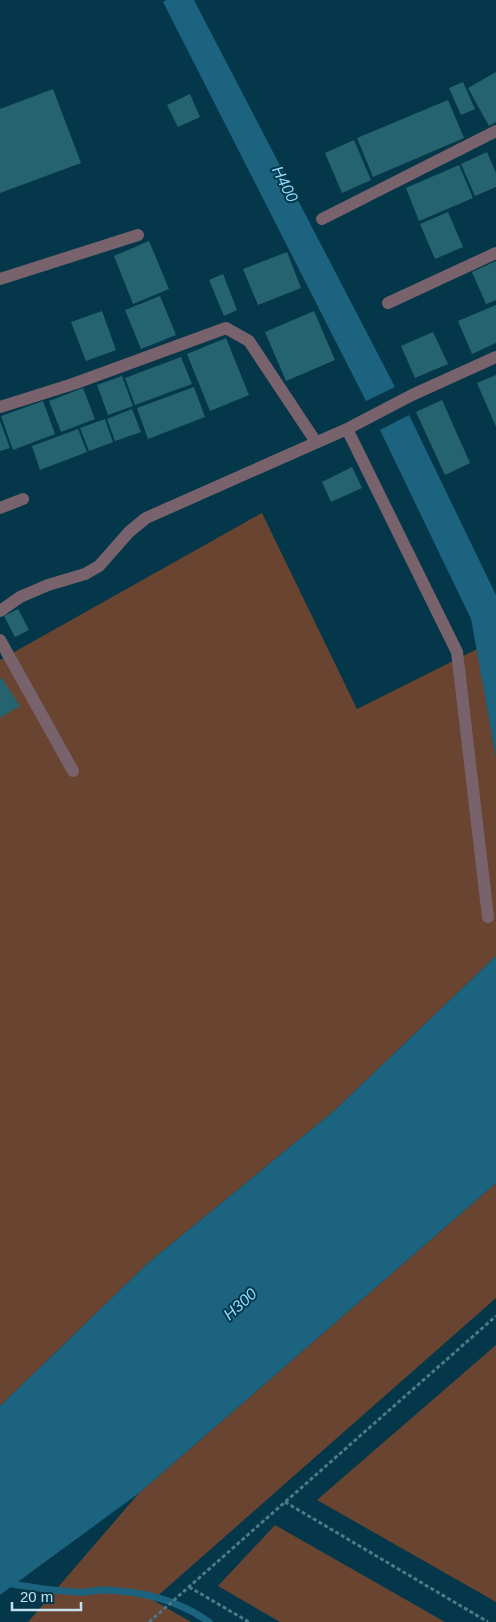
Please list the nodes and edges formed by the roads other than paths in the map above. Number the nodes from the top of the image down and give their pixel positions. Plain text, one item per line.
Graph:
1 (496, 131) edge
2 (322, 219) dead end
3 (138, 235) dead end
4 (496, 253) edge
5 (0, 279) edge
6 (388, 303) dead end
7 (496, 357) edge
8 (0, 407) edge
9 (347, 428) junction
10 (316, 442) junction
11 (23, 499) dead end
12 (0, 508) edge
13 (0, 611) edge
14 (0, 640) edge
15 (74, 772) dead end
16 (488, 917) dead end

1 - 2 street
3 - 5 street
4 - 6 street
7 - 9 street
8 - 10 street
9 - 10 street
9 - 16 street
10 - 13 street
11 - 12 street
14 - 15 street

